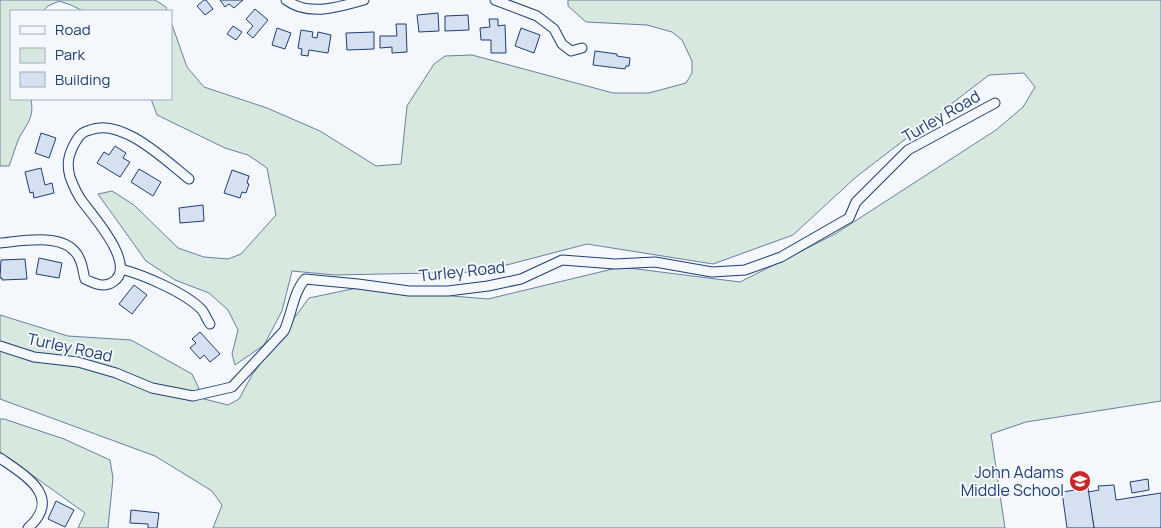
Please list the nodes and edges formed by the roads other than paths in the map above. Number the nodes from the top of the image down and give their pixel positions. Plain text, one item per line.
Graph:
1 (286, 0) edge
2 (364, 0) edge
3 (495, 0) edge
4 (582, 48) dead end
5 (995, 103) dead end
6 (189, 179) dead end
7 (0, 243) edge
8 (121, 269) junction
9 (210, 324) dead end
10 (0, 346) edge
11 (0, 458) edge
12 (28, 528) edge

1 - 2 street
3 - 4 street
5 - 10 street, Turley Road
6 - 8 street
7 - 8 street
8 - 9 street
11 - 12 street

